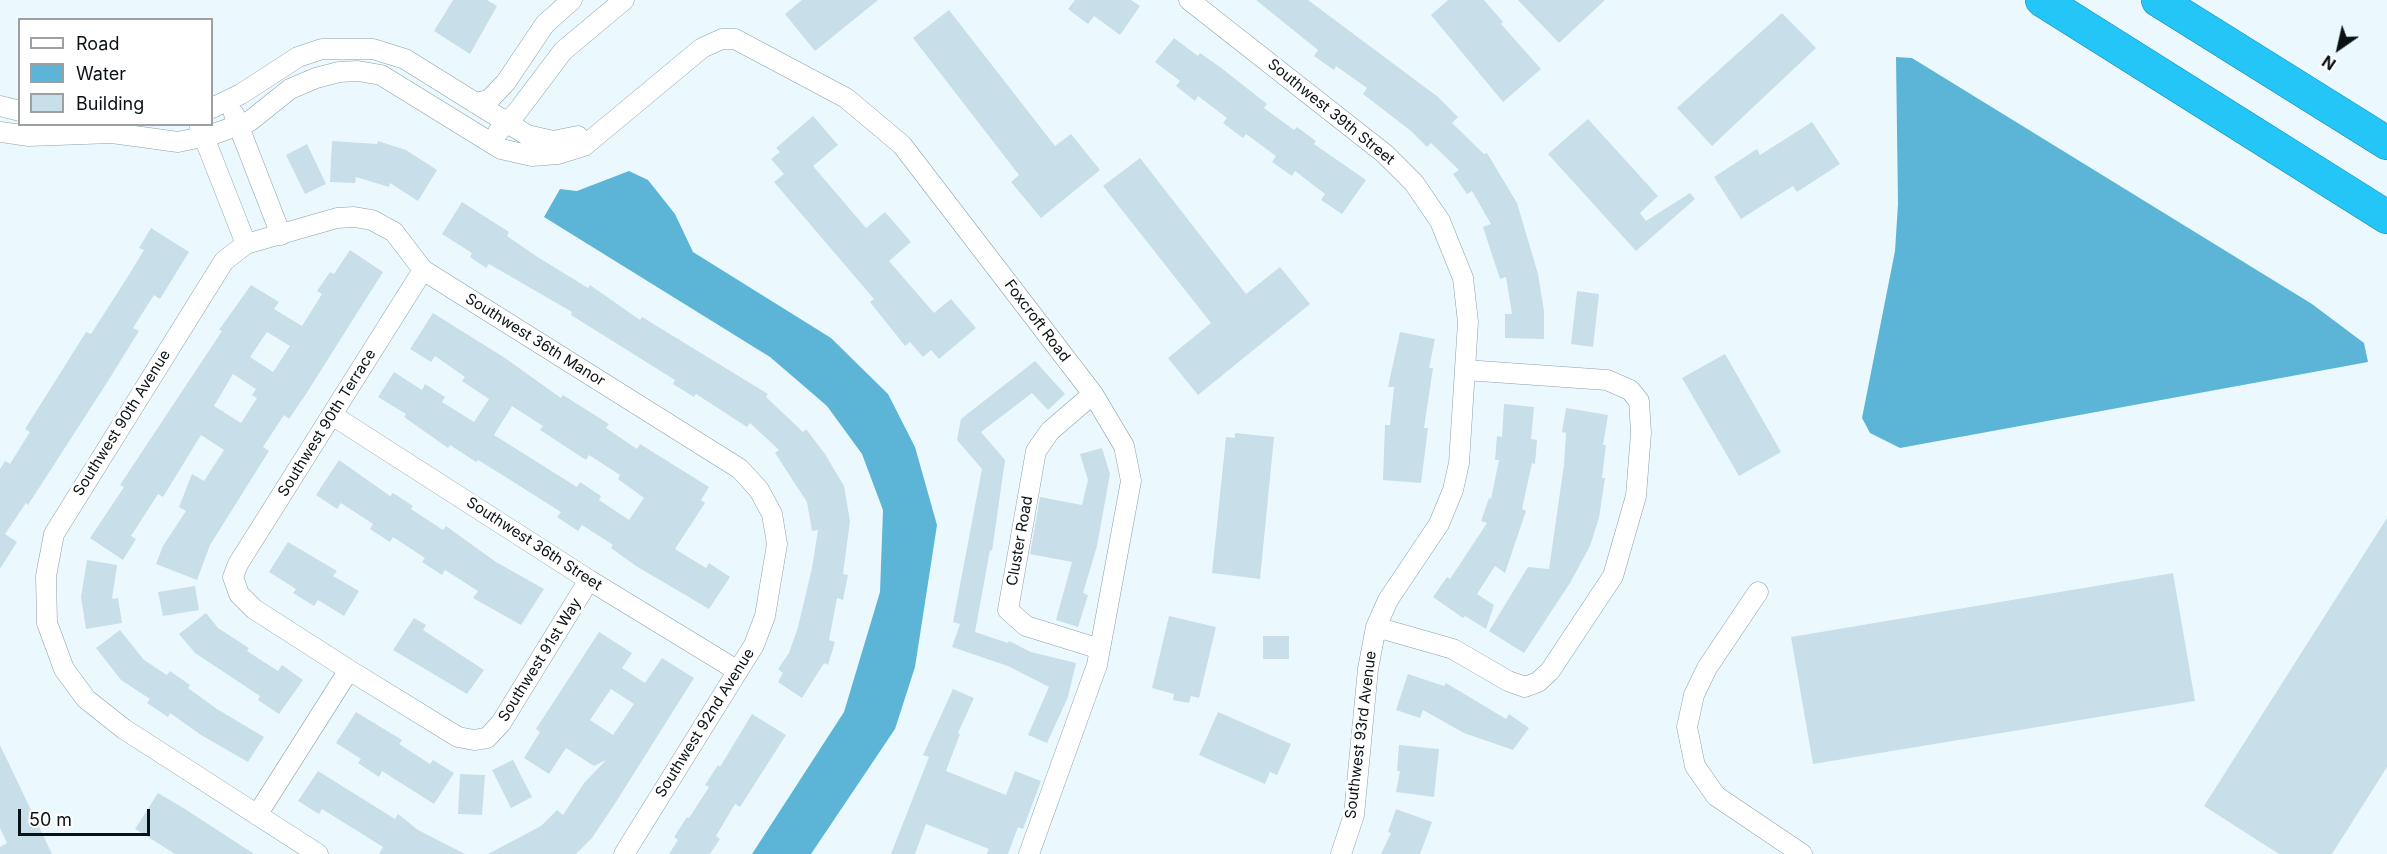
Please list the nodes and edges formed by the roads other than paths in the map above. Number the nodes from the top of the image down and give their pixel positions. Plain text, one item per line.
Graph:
1 (572, 0) edge
2 (582, 0) edge
3 (624, 0) edge
4 (1188, 0) edge
5 (2042, 0) edge
6 (2158, 0) edge
7 (597, 20) junction
8 (475, 103) junction
9 (220, 105) edge
10 (0, 106) edge
11 (18, 110) edge
12 (506, 124) junction
13 (608, 124) junction
14 (239, 125) junction
15 (202, 130) edge
16 (0, 132) edge
17 (488, 141) junction
18 (2387, 143) edge
19 (2387, 217) edge
20 (280, 235) junction
21 (246, 244) junction
22 (423, 270) junction
23 (1463, 278) joint
24 (1465, 370) junction
25 (1093, 394) junction
26 (332, 415) junction
27 (772, 514) joint
28 (589, 580) junction
29 (1758, 592) dead end
30 (1376, 627) junction
31 (1100, 649) junction
32 (349, 670) junction
33 (738, 671) junction
34 (257, 815) junction
35 (318, 854) edge
36 (624, 854) edge
37 (1029, 854) edge
38 (1341, 854) edge
39 (1802, 854) edge

1 - 8 street
2 - 7 street
3 - 7 street
4 - 23 street, Southwest 39th Street
5 - 19 highway
6 - 18 highway
7 - 12 street
8 - 9 street
8 - 12 street
9 - 14 street
10 - 11 street
12 - 13 street
12 - 17 street
13 - 17 street
13 - 25 street, Foxcroft Road
14 - 15 street
14 - 17 street
14 - 20 street
15 - 16 street
15 - 21 street
20 - 21 street, Southwest 36th Manor
20 - 22 street, Southwest 36th Manor
21 - 34 street, Southwest 90th Avenue
22 - 26 street, Southwest 90th Terrace
22 - 27 street, Southwest 36th Manor
23 - 24 street, Southwest 93rd Avenue
24 - 30 street, Southwest 93rd Avenue
24 - 30 street
25 - 31 street, Foxcroft Road
25 - 31 street, Cluster Road
26 - 28 street, Southwest 36th Street
26 - 32 street, Southwest 90th Terrace
27 - 33 street, Southwest 92nd Avenue
28 - 32 street, Southwest 91st Way
28 - 33 street, Southwest 36th Street
29 - 39 street
30 - 38 street, Southwest 93rd Avenue
31 - 37 street, Foxcroft Road
32 - 34 street
33 - 36 street, Southwest 92nd Avenue
34 - 35 street, Southwest 90th Avenue

